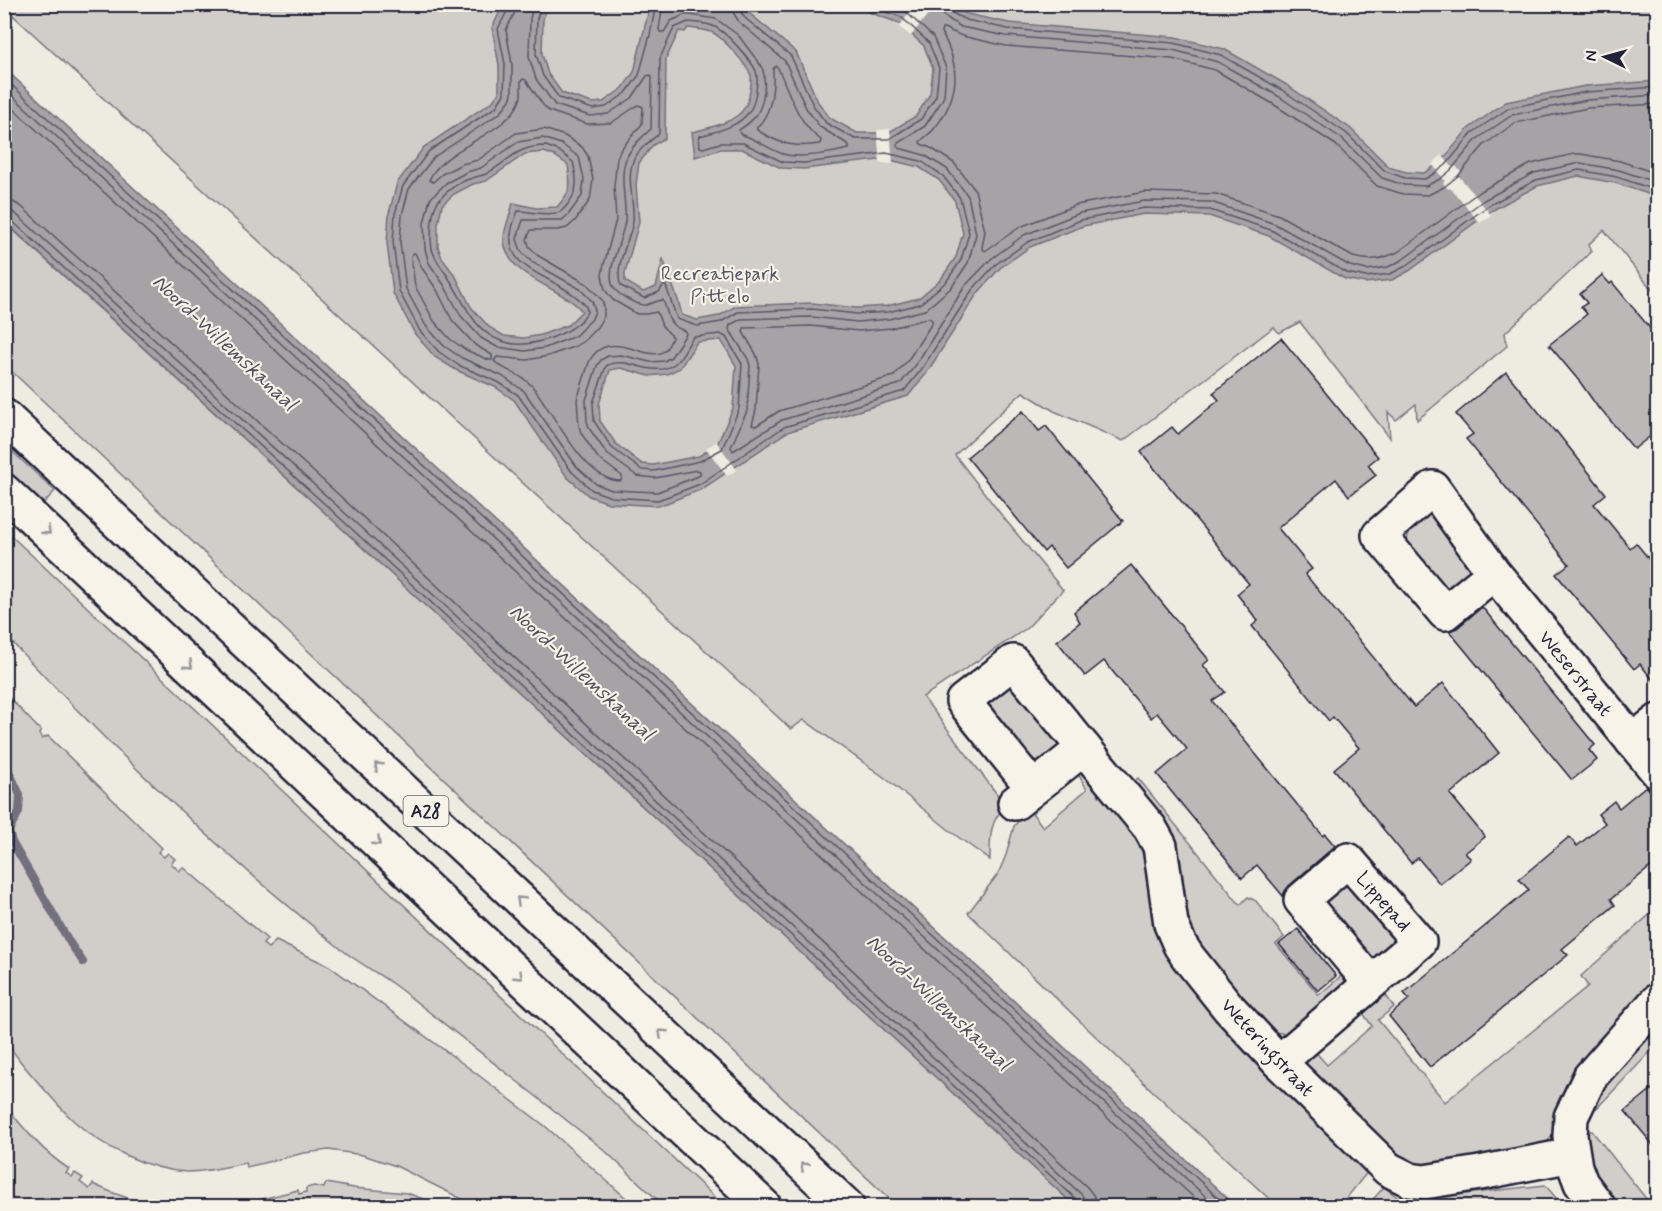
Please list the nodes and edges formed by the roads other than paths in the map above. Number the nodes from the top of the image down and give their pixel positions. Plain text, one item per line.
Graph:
1 (4, 416) edge
2 (4, 491) edge
3 (1494, 573) dead end
4 (1658, 721) edge
5 (1632, 741) junction
6 (1084, 748) junction
7 (1658, 772) edge
8 (1371, 982) dead end
9 (1658, 1000) edge
10 (1279, 1062) junction
11 (1572, 1155) junction
12 (764, 1206) edge
13 (847, 1206) edge
14 (1598, 1206) edge

13 -> 1 main road, A28
2 -> 12 main road
3 - 5 main road, Weserstraat
4 - 5 main road
5 - 7 main road, Weserstraat
6 - 6 main road, Weteringstraat
6 - 10 main road, Weteringstraat
8 - 10 main road
9 - 11 main road
10 - 11 main road, Weteringstraat
11 - 14 main road

